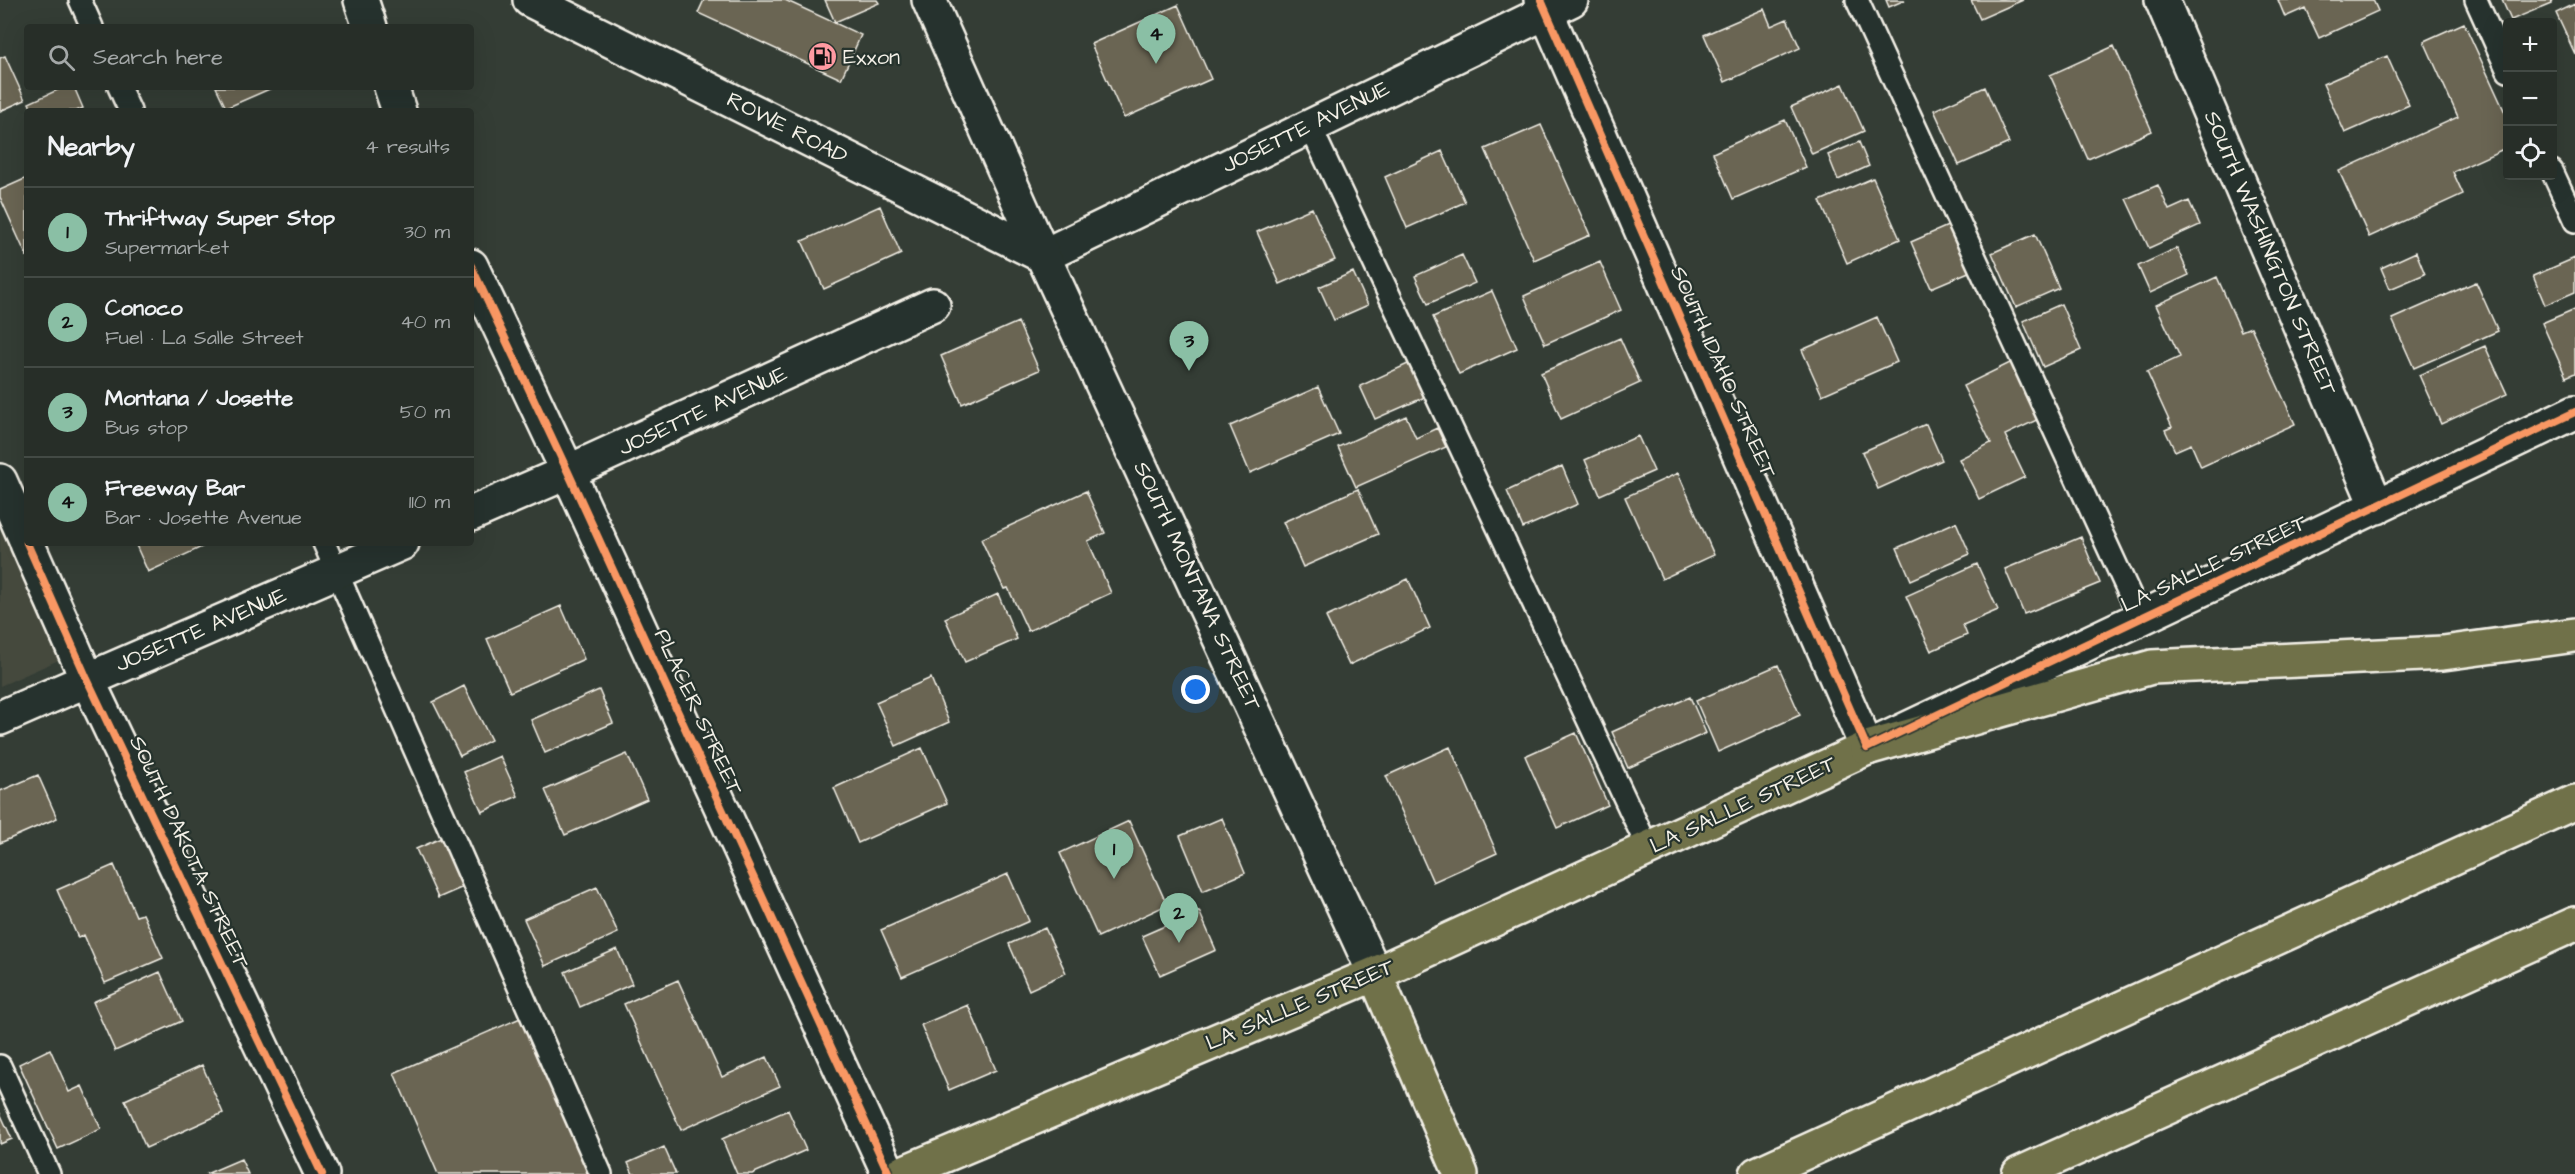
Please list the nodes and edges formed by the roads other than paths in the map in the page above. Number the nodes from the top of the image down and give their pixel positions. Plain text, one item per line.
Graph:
1 (80, 0) edge
2 (361, 0) edge
3 (530, 0) edge
4 (929, 0) edge
5 (1857, 0) edge
6 (2162, 0) edge
7 (2476, 0) edge
8 (1553, 3) edge
9 (91, 24) edge
10 (369, 24) edge
11 (2503, 60) edge
12 (120, 90) edge
13 (392, 90) edge
14 (129, 108) edge
15 (398, 108) edge
16 (1310, 126) junction
17 (2557, 180) edge
18 (2575, 221) edge
19 (1043, 256) junction
20 (474, 272) edge
21 (933, 305) dead end
22 (2575, 412) edge
23 (568, 472) junction
24 (0, 481) edge
25 (2377, 507) junction
26 (474, 513) edge
27 (24, 536) edge
28 (28, 546) edge
29 (387, 546) edge
30 (330, 557) edge
31 (2141, 619) junction
32 (2575, 635) edge
33 (87, 679) junction
34 (0, 718) edge
35 (1867, 748) junction
36 (2575, 802) edge
37 (1648, 848) junction
38 (2575, 924) edge
39 (1375, 974) junction
40 (0, 1066) edge
41 (49, 1174) edge
42 (322, 1174) edge
43 (601, 1174) edge
44 (889, 1174) edge
45 (900, 1174) edge
46 (1461, 1174) edge
47 (1757, 1174) edge
48 (2019, 1174) edge

1 - 9 lane
2 - 10 street
3 - 19 street, ROWE ROAD
4 - 19 street, SOUTH MONTANA STREET
5 - 31 lane
6 - 25 street, SOUTH WASHINGTON STREET
7 - 11 lane
8 - 16 street, JOSETTE AVENUE
8 - 35 street, SOUTH IDAHO STREET
12 - 14 lane
13 - 15 street
16 - 19 street, JOSETTE AVENUE
16 - 37 lane
17 - 18 lane
19 - 39 street, SOUTH MONTANA STREET
20 - 23 street, PLACER STREET
21 - 23 street, JOSETTE AVENUE
22 - 25 street, LA SALLE STREET
23 - 26 street, JOSETTE AVENUE
23 - 44 street, PLACER STREET
24 - 27 street, SOUTH DAKOTA STREET
25 - 31 street, LA SALLE STREET
28 - 33 street, SOUTH DAKOTA STREET
29 - 30 street, JOSETTE AVENUE
30 - 33 street, JOSETTE AVENUE
30 - 43 lane
31 - 35 street, LA SALLE STREET
32 - 35 main road
33 - 34 street, JOSETTE AVENUE
33 - 42 street, SOUTH DAKOTA STREET
35 - 37 main road, LA SALLE STREET
36 - 47 main road
37 - 39 main road, LA SALLE STREET
38 - 48 main road
39 - 45 main road, LA SALLE STREET
39 - 46 main road, SOUTH MONTANA STREET
40 - 41 lane

